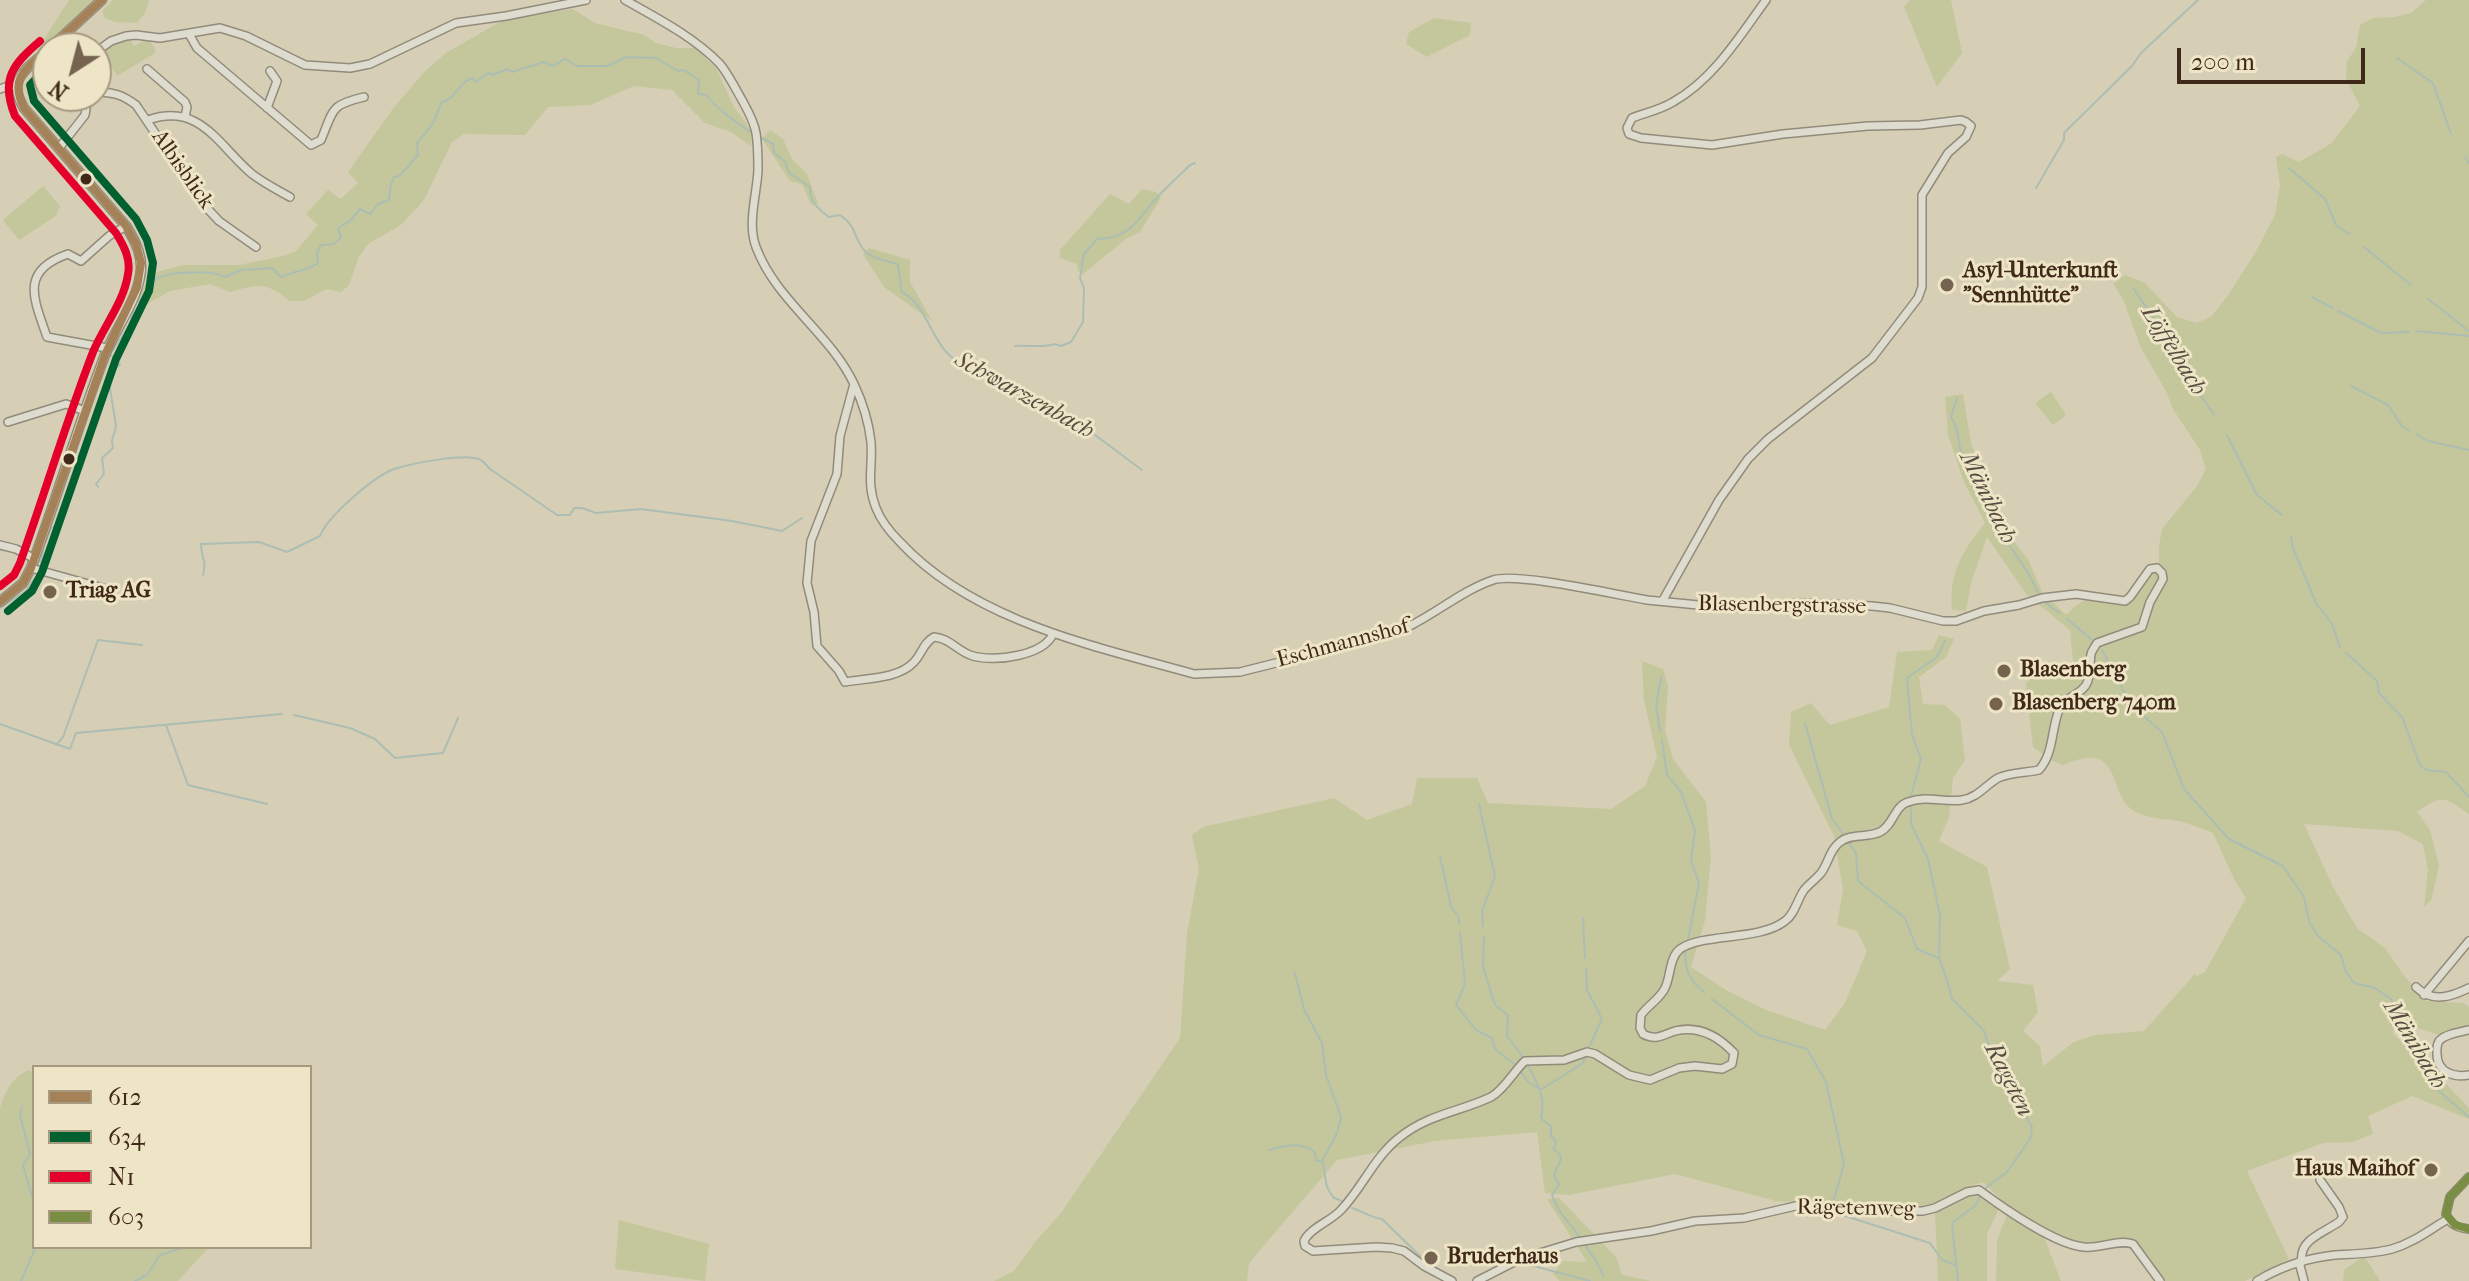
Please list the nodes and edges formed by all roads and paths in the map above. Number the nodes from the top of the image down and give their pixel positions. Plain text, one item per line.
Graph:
1 (102, 0) edge
2 (586, 0) edge
3 (625, 0) edge
4 (1766, 0) edge
5 (67, 32) edge
6 (189, 34) junction
7 (112, 41) edge
8 (32, 65) edge
9 (147, 69) dead end
10 (270, 71) dead end
11 (16, 86) junction
12 (0, 89) edge
13 (112, 92) edge
14 (364, 97) dead end
15 (267, 108) junction
16 (85, 112) edge
17 (185, 117) junction
18 (148, 120) junction
19 (59, 148) junction
20 (290, 197) dead end
21 (126, 226) junction
22 (256, 247) dead end
23 (107, 348) junction
24 (854, 384) junction
25 (85, 411) junction
26 (8, 422) dead end
27 (0, 545) edge
28 (35, 559) junction
29 (31, 568) junction
30 (103, 588) dead end
31 (1663, 600) junction
32 (0, 602) edge
33 (1053, 634) junction
34 (2469, 941) edge
35 (2416, 987) dead end
36 (2469, 988) edge
37 (2424, 995) junction
38 (2469, 1030) edge
39 (2469, 1075) edge
40 (2469, 1177) edge
41 (2320, 1180) dead end
42 (2448, 1219) junction
43 (2469, 1229) edge
44 (2301, 1262) junction
45 (1452, 1281) edge
46 (1477, 1281) edge
47 (2160, 1281) edge
48 (2257, 1281) edge
49 (2304, 1281) edge

1 - 5 street
2 - 6 street
3 - 24 street, Eschmannshof
4 - 31 street, Blasenbergstrasse
6 - 7 street
6 - 15 street
8 - 11 street
9 - 17 street, Albisblick
10 - 15 street
11 - 12 street
11 - 19 street
13 - 18 street, Albisblick
14 - 15 street
16 - 19 street
17 - 18 street, Albisblick
17 - 20 street, Albisblick
18 - 22 street, Albisblick
19 - 21 street
21 - 23 street
21 - 23 street
23 - 25 street
24 - 33 street, Eschmannshof
24 - 33 street
25 - 26 street
25 - 28 street
27 - 28 street
28 - 29 street
29 - 30 street
29 - 32 street
31 - 33 street, Eschmannshof
31 - 45 street, Blasenbergstrasse
34 - 37 street
35 - 37 street
36 - 37 street
38 - 39 street
40 - 42 street
41 - 44 street
42 - 43 street
42 - 44 street
44 - 48 street
44 - 49 street
46 - 47 street, Rägetenweg

